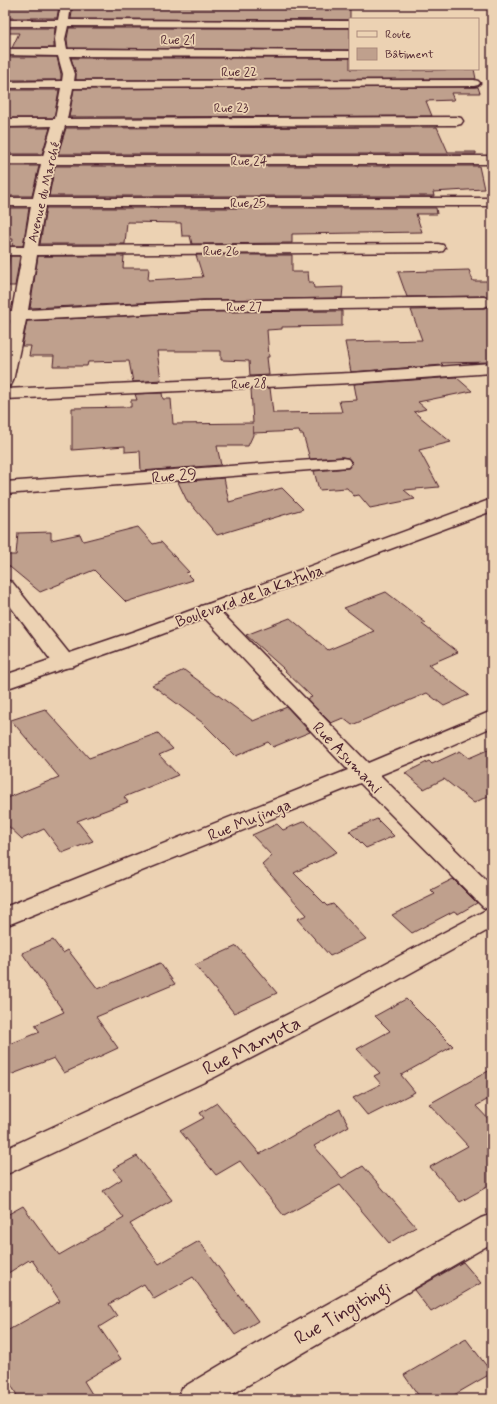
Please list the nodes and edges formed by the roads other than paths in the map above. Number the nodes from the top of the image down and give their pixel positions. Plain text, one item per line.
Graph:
1 (66, 5) edge
2 (5, 23) edge
3 (62, 23) junction
4 (349, 24) edge
5 (5, 52) edge
6 (62, 52) junction
7 (349, 54) edge
8 (474, 83) dead end
9 (5, 85) edge
10 (66, 85) junction
11 (457, 121) dead end
12 (5, 123) edge
13 (60, 124) junction
14 (5, 160) edge
15 (48, 160) junction
16 (492, 160) edge
17 (5, 202) edge
18 (38, 202) junction
19 (492, 202) edge
20 (438, 248) dead end
21 (30, 251) junction
22 (5, 252) edge
23 (484, 302) dead end
24 (12, 316) edge
25 (492, 368) edge
26 (5, 381) edge
27 (5, 394) edge
28 (342, 462) dead end
29 (5, 488) edge
30 (492, 505) edge
31 (5, 588) edge
32 (208, 610) junction
33 (64, 662) junction
34 (5, 682) edge
35 (492, 718) edge
36 (364, 773) junction
37 (492, 901) edge
38 (5, 917) edge
39 (492, 917) edge
40 (5, 1163) edge
41 (492, 1227) edge
42 (194, 1399) edge

1 - 3 street, Avenue du Marché
2 - 3 street
3 - 4 street
3 - 6 street, Avenue du Marché
5 - 6 street, Rue 21
6 - 7 street, Rue 21
6 - 10 street, Avenue du Marché
8 - 10 street, Rue 22
9 - 10 street, Rue 22
10 - 13 street, Avenue du Marché
11 - 13 street, Rue 23
12 - 13 street, Rue 23
13 - 15 street, Avenue du Marché
14 - 15 street, Rue 24
15 - 16 street, Rue 24
15 - 18 street, Avenue du Marché
17 - 18 street, Rue 25
18 - 19 street, Rue 25
18 - 21 street, Avenue du Marché
20 - 21 street, Rue 26
21 - 22 street, Rue 26
21 - 24 street, Avenue du Marché
23 - 24 street, Rue 27
24 - 26 street, Avenue du Marché
25 - 27 street, Rue 28
28 - 29 street, Rue 29
30 - 32 street, Boulevard de la Katuba
31 - 33 street
32 - 33 street, Boulevard de la Katuba
32 - 36 street, Rue Asumani
33 - 34 street, Boulevard de la Katuba
35 - 36 street, Rue Mujinga
36 - 37 street, Rue Asumani
36 - 38 street, Rue Mujinga
39 - 40 street, Rue Manyota
41 - 42 street, Rue Tingitingi

